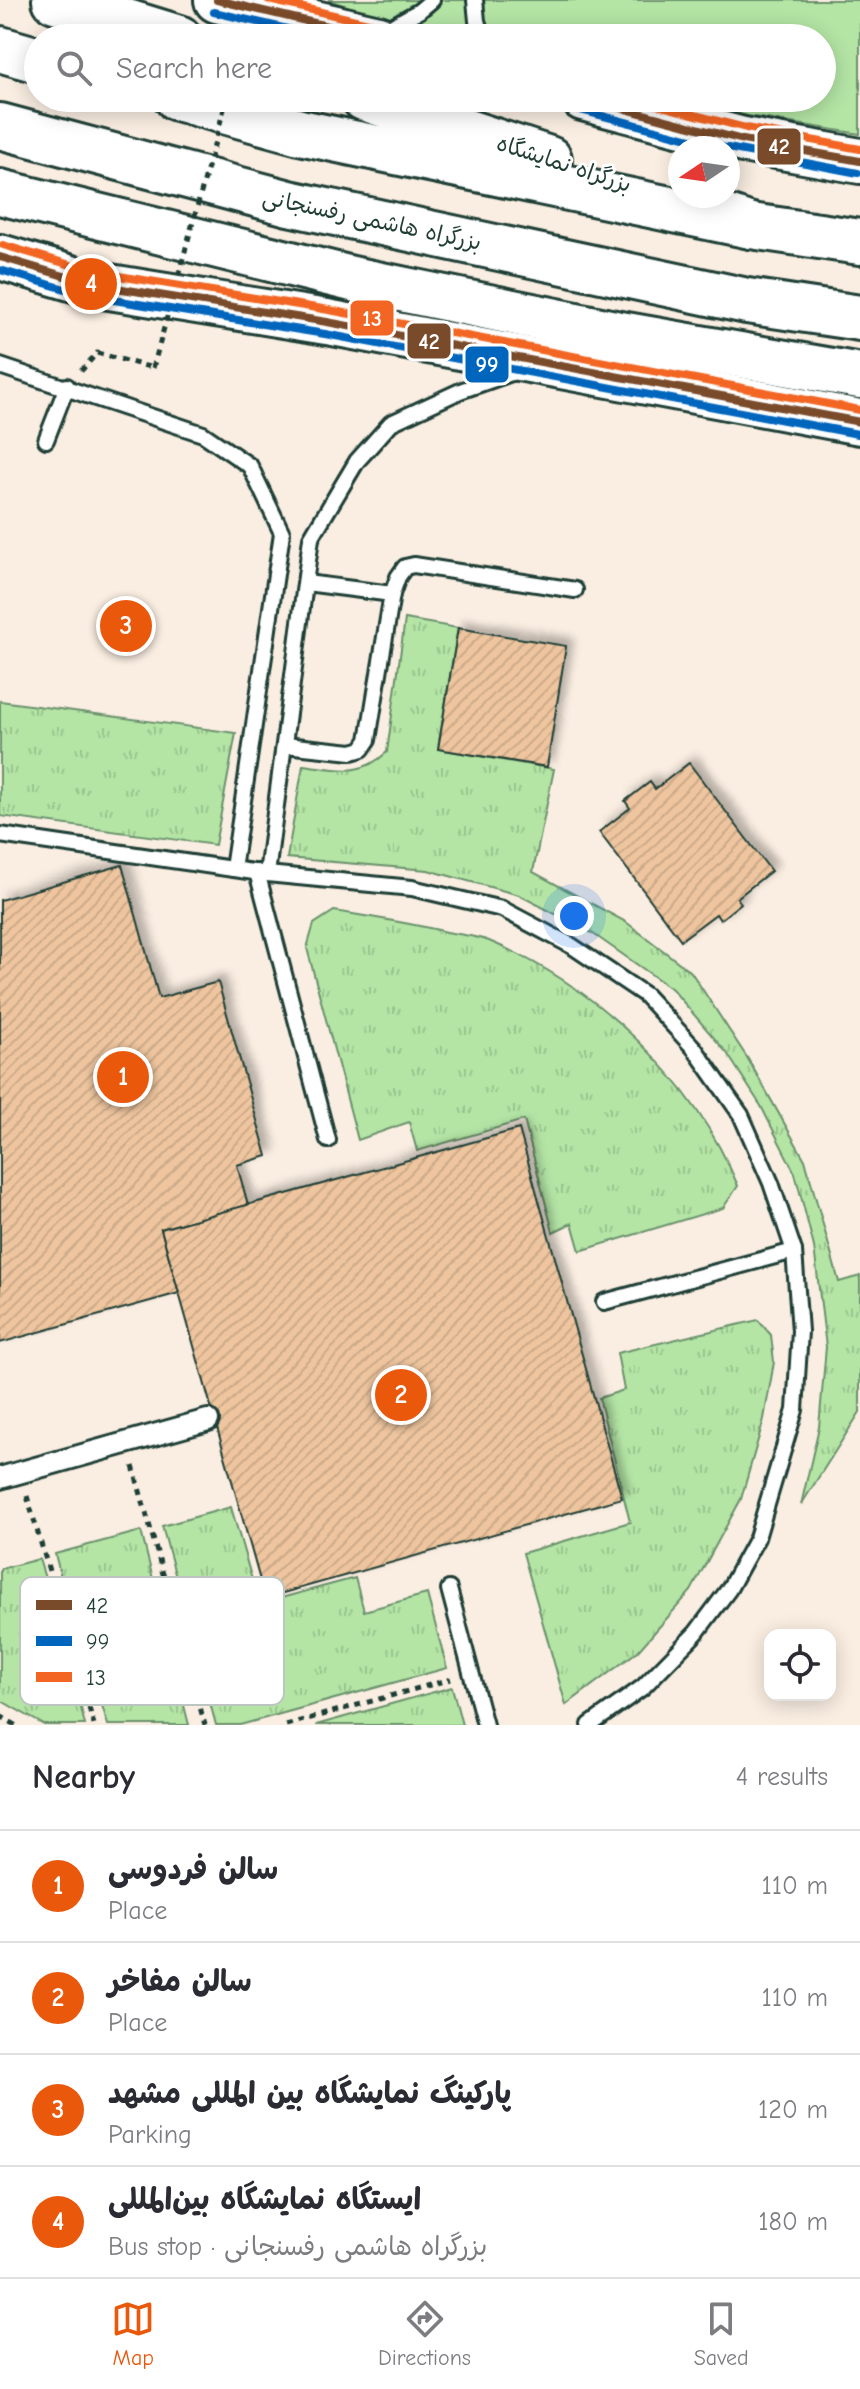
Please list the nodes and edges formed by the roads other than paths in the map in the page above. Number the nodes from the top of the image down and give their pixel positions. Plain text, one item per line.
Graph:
1 (55, 0) edge
2 (217, 0) edge
3 (432, 0) edge
4 (475, 0) edge
5 (133, 24) edge
6 (320, 24) edge
7 (398, 24) edge
8 (478, 24) edge
9 (0, 49) edge
10 (24, 56) edge
11 (228, 112) edge
12 (406, 112) edge
13 (636, 112) edge
14 (0, 126) edge
15 (860, 161) edge
16 (0, 192) edge
17 (751, 226) junction
18 (860, 242) edge
19 (0, 257) edge
20 (860, 318) edge
21 (541, 363) junction
22 (0, 366) edge
23 (860, 376) edge
24 (67, 386) junction
25 (860, 422) edge
26 (46, 440) dead end
27 (282, 533) junction
28 (311, 538) junction
29 (306, 583) junction
30 (575, 590) dead end
31 (392, 594) junction
32 (285, 745) junction
33 (0, 835) edge
34 (233, 869) junction
35 (262, 873) junction
36 (328, 1140) dead end
37 (794, 1251) junction
38 (604, 1302) dead end
39 (208, 1420) dead end
40 (10, 1475) edge
41 (449, 1589) dead end
42 (485, 1725) edge
43 (590, 1725) edge

1 - 5 highway
2 - 6 highway
3 - 7 lane
4 - 8 lane
9 - 10 highway
11 - 17 highway
12 - 17 highway, بزرگراه نمایشگاه
13 - 15 highway
14 - 20 highway, بزرگراه هاشمی رفسنجانی
16 - 23 highway
17 - 18 highway, بزرگراه نمایشگاه
19 - 21 highway
21 - 25 highway
21 - 28 lane
22 - 24 lane
24 - 26 lane
24 - 27 lane
27 - 28 lane
27 - 34 lane
28 - 29 lane
29 - 31 lane
29 - 32 lane
30 - 31 lane
31 - 32 lane
32 - 35 lane
33 - 34 lane
34 - 35 lane
35 - 36 lane
35 - 37 lane
37 - 38 lane
37 - 43 lane
39 - 40 street
41 - 42 lane

